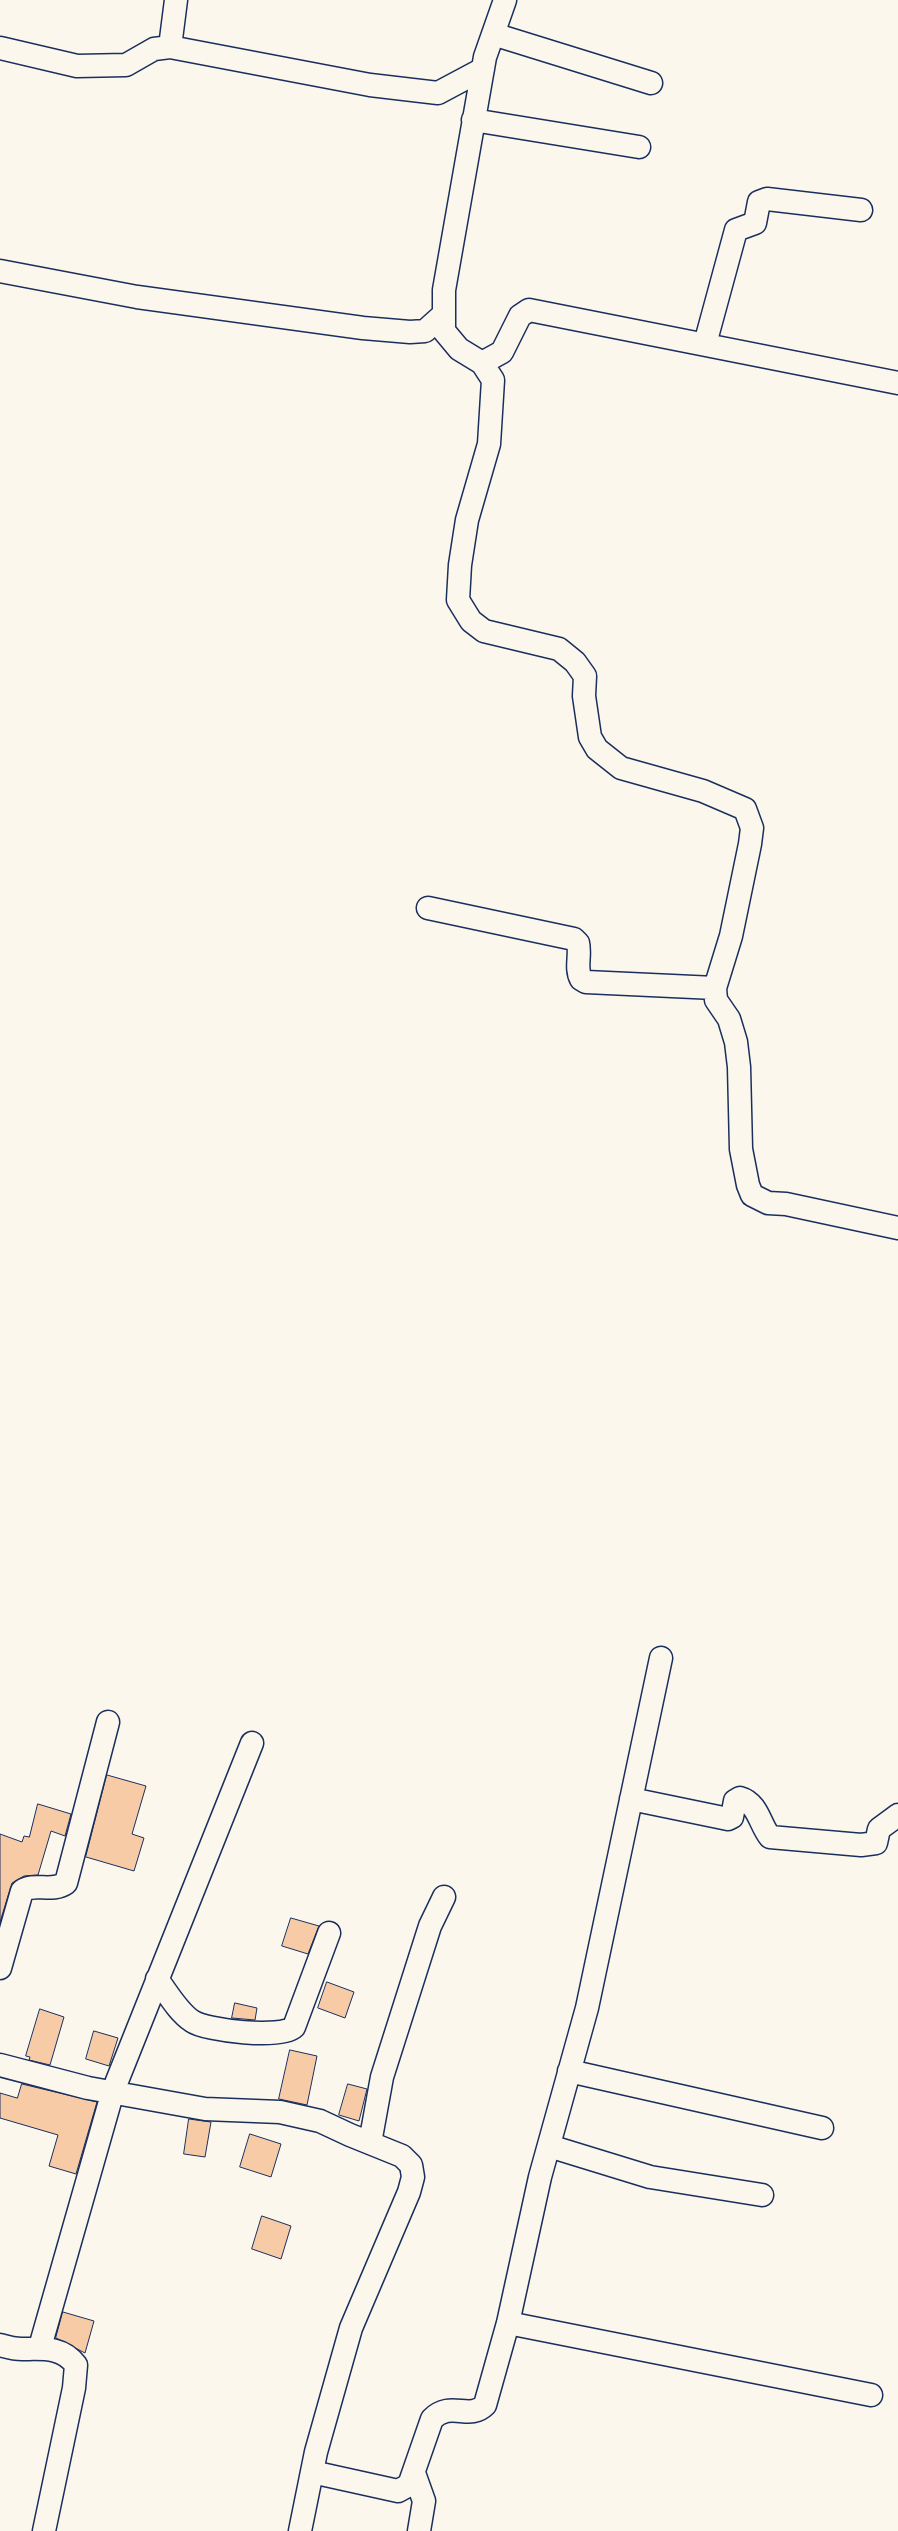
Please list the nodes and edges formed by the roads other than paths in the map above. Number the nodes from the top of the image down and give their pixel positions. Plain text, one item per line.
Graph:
1 (176, 0) edge
2 (505, 0) edge
3 (493, 34) junction
4 (170, 46) junction
5 (0, 48) edge
6 (483, 70) junction
7 (651, 83) dead end
8 (473, 120) junction
9 (639, 147) dead end
10 (861, 210) dead end
11 (0, 271) edge
12 (444, 314) junction
13 (706, 344) junction
14 (482, 363) junction
15 (898, 383) edge
16 (428, 908) dead end
17 (715, 988) junction
18 (898, 1228) edge
19 (661, 1658) dead end
20 (108, 1722) dead end
21 (252, 1743) dead end
22 (631, 1799) junction
23 (898, 1815) edge
24 (444, 1897) dead end
25 (329, 1933) dead end
26 (3, 1945) edge
27 (0, 1968) edge
28 (157, 1979) junction
29 (0, 2065) edge
30 (569, 2071) junction
31 (113, 2091) junction
32 (822, 2128) dead end
33 (370, 2143) junction
34 (549, 2146) junction
35 (762, 2195) dead end
36 (508, 2323) junction
37 (0, 2345) edge
38 (40, 2347) junction
39 (870, 2395) dead end
40 (312, 2472) junction
41 (414, 2473) junction
42 (44, 2531) edge
43 (300, 2531) edge
44 (420, 2531) edge

1 - 4 street
2 - 3 street
3 - 6 street
3 - 7 street
4 - 5 street
4 - 6 street
6 - 8 street
8 - 9 street
8 - 12 street
10 - 13 street
11 - 12 street
12 - 14 street
13 - 14 street
13 - 15 street
14 - 17 street
16 - 17 street
17 - 18 street
19 - 22 street
20 - 26 street
21 - 28 street
22 - 23 street
22 - 30 street
24 - 33 street
25 - 28 street
26 - 27 street
28 - 31 street
29 - 31 street
30 - 32 street
30 - 34 street
31 - 33 street
31 - 38 street
33 - 40 street
34 - 35 street
34 - 36 street
36 - 39 street
36 - 41 street
37 - 38 street
38 - 42 street
40 - 41 street
40 - 43 street
41 - 44 street

